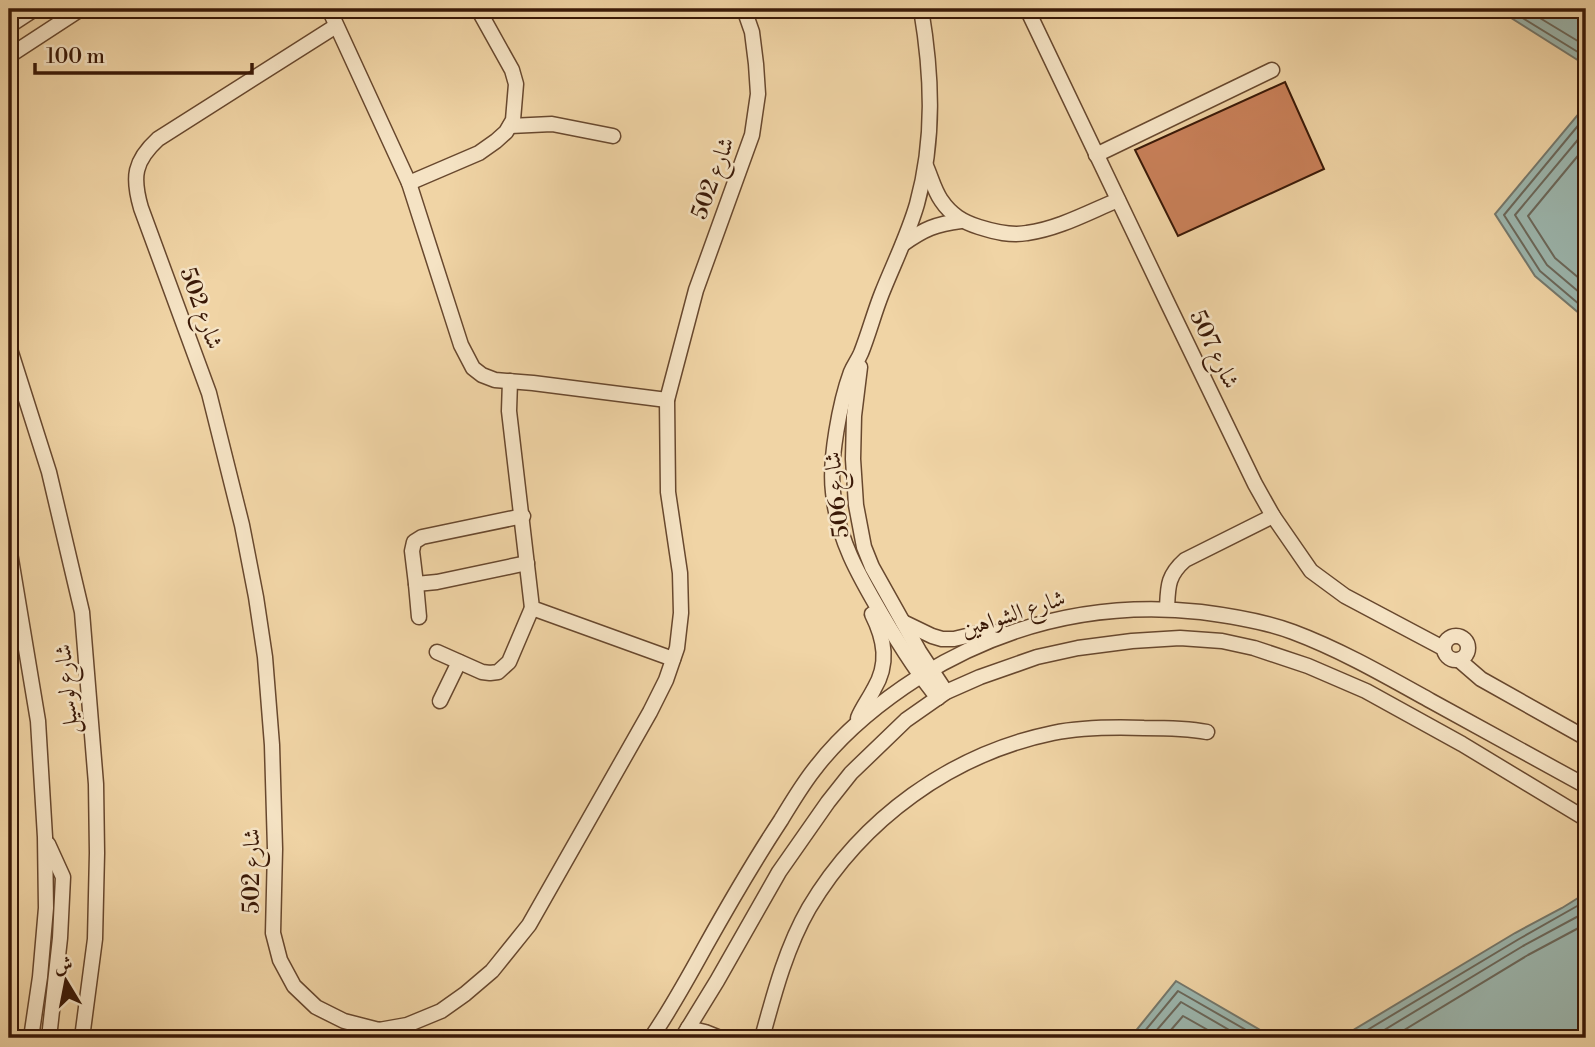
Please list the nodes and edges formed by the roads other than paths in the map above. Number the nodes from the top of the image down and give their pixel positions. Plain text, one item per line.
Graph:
1 (35, 9) edge
2 (81, 9) edge
3 (329, 9) edge
4 (478, 9) edge
5 (744, 9) edge
6 (921, 9) edge
7 (1027, 9) edge
8 (9, 26) edge
9 (336, 26) junction
10 (9, 56) edge
11 (1272, 70) dead end
12 (510, 125) junction
13 (613, 136) dead end
14 (1096, 155) junction
15 (926, 164) junction
16 (409, 183) junction
17 (1118, 200) junction
18 (961, 221) junction
19 (903, 244) junction
20 (9, 346) edge
21 (860, 355) junction
22 (510, 381) junction
23 (667, 400) junction
24 (523, 516) junction
25 (1273, 516) junction
26 (9, 547) edge
27 (527, 563) junction
28 (416, 584) junction
29 (867, 589) junction
30 (532, 608) junction
31 (1167, 609) junction
32 (419, 617) dead end
33 (903, 622) junction
34 (1009, 633) junction
35 (1443, 648) junction
36 (437, 652) dead end
37 (673, 659) junction
38 (1460, 660) junction
39 (459, 662) junction
40 (925, 673) junction
41 (942, 695) junction
42 (440, 701) dead end
43 (855, 725) junction
44 (1207, 732) dead end
45 (1586, 738) edge
46 (1585, 785) edge
47 (1586, 820) edge
48 (45, 837) junction
49 (685, 1033) edge
50 (31, 1038) edge
51 (49, 1038) edge
52 (82, 1038) edge
53 (651, 1038) edge
54 (720, 1038) edge
55 (762, 1038) edge

1 - 8 street
2 - 10 street
3 - 9 street
4 - 12 street
5 - 23 street, شارع 502
6 - 15 street, شارع 506
7 - 14 street, شارع 507
9 - 16 street
9 - 37 street, شارع 502
11 - 14 street
12 - 13 street
12 - 16 street
14 - 17 street, شارع 507
15 - 18 street
15 - 19 street, شارع 506
16 - 22 street
17 - 18 street
17 - 25 street, شارع 507
18 - 19 street
19 - 21 street, شارع 506
20 - 52 street, شارع لوسيل
21 - 29 street, شارع 506
21 - 33 street, شارع 506
22 - 23 street
22 - 24 street
23 - 37 street, شارع 502
24 - 27 street
24 - 28 street
25 - 31 street
25 - 35 street, شارع 507
26 - 48 street, شارع لوسيل
27 - 28 street
27 - 30 street
28 - 32 street
29 - 40 street, شارع 506
29 - 43 street, شارع 506
30 - 37 street
30 - 39 street
31 - 34 street, شارع الشواهين
31 - 46 street, شارع الشواهين
33 - 34 street
33 - 40 street, شارع 506
34 - 40 street, شارع الشواهين
35 - 38 street
35 - 38 street
36 - 39 street
38 - 45 street
39 - 42 street
40 - 41 street, شارع 506
40 - 43 street, شارع الشواهين
41 - 47 street
41 - 49 street
43 - 53 street, شارع الشواهين
44 - 55 street
48 - 50 street, شارع لوسيل
48 - 51 street
49 - 54 street

